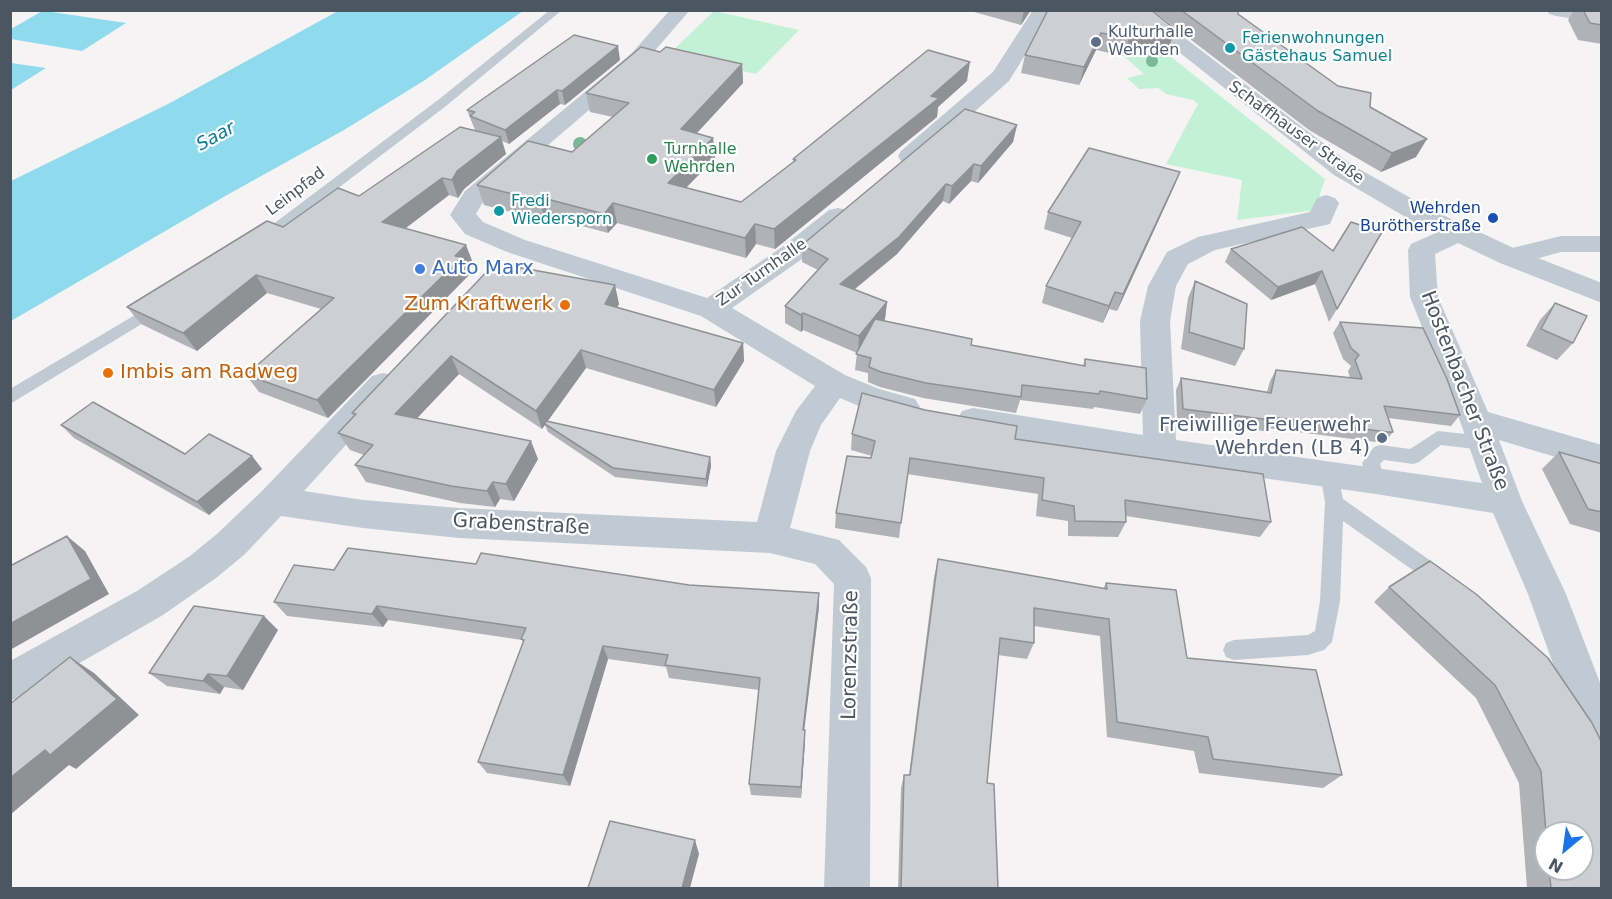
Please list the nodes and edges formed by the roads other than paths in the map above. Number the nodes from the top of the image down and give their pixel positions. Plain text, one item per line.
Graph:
1 (557, 10) edge
2 (681, 10) edge
3 (1043, 10) edge
4 (1135, 10) edge
5 (1556, 10) edge
6 (1602, 17) edge
7 (888, 174) edge
8 (853, 203) edge
9 (1326, 203) dead end
10 (1458, 233) junction
11 (1602, 244) edge
12 (250, 247) edge
13 (1510, 257) junction
14 (1602, 294) edge
15 (174, 296) edge
16 (711, 309) junction
17 (401, 365) edge
18 (834, 383) junction
19 (10, 398) edge
20 (1480, 432) junction
21 (1160, 449) junction
22 (1602, 458) edge
23 (1376, 480) junction
24 (1331, 488) junction
25 (274, 501) junction
26 (1505, 501) junction
27 (770, 538) junction
28 (1454, 589) edge
29 (1234, 650) dead end
30 (10, 682) edge
31 (1602, 744) edge
32 (847, 888) edge

1 - 12 lane, Leinpfad
2 - 16 street, Hostenbacher Straße
3 - 7 street
4 - 10 street, Schaffhauser Straße
5 - 6 street
8 - 16 street, Zur Turnhalle
9 - 21 street
10 - 13 street, Schaffhauser Straße
10 - 20 street, Hostenbacher Straße
11 - 13 street
13 - 14 street, Schaffhauser Straße
15 - 19 lane
16 - 18 street, Hostenbacher Straße
17 - 25 street
18 - 21 street, Hostenbacher Straße
18 - 27 street
20 - 22 street
20 - 23 lane
20 - 26 street, Hostenbacher Straße
21 - 24 street, Hostenbacher Straße
23 - 24 street, Hostenbacher Straße
23 - 26 street, Hostenbacher Straße
24 - 28 lane
24 - 29 lane
25 - 27 street, Grabenstraße
25 - 30 street
26 - 31 street, Hostenbacher Straße
27 - 32 street, Lorenzstraße

